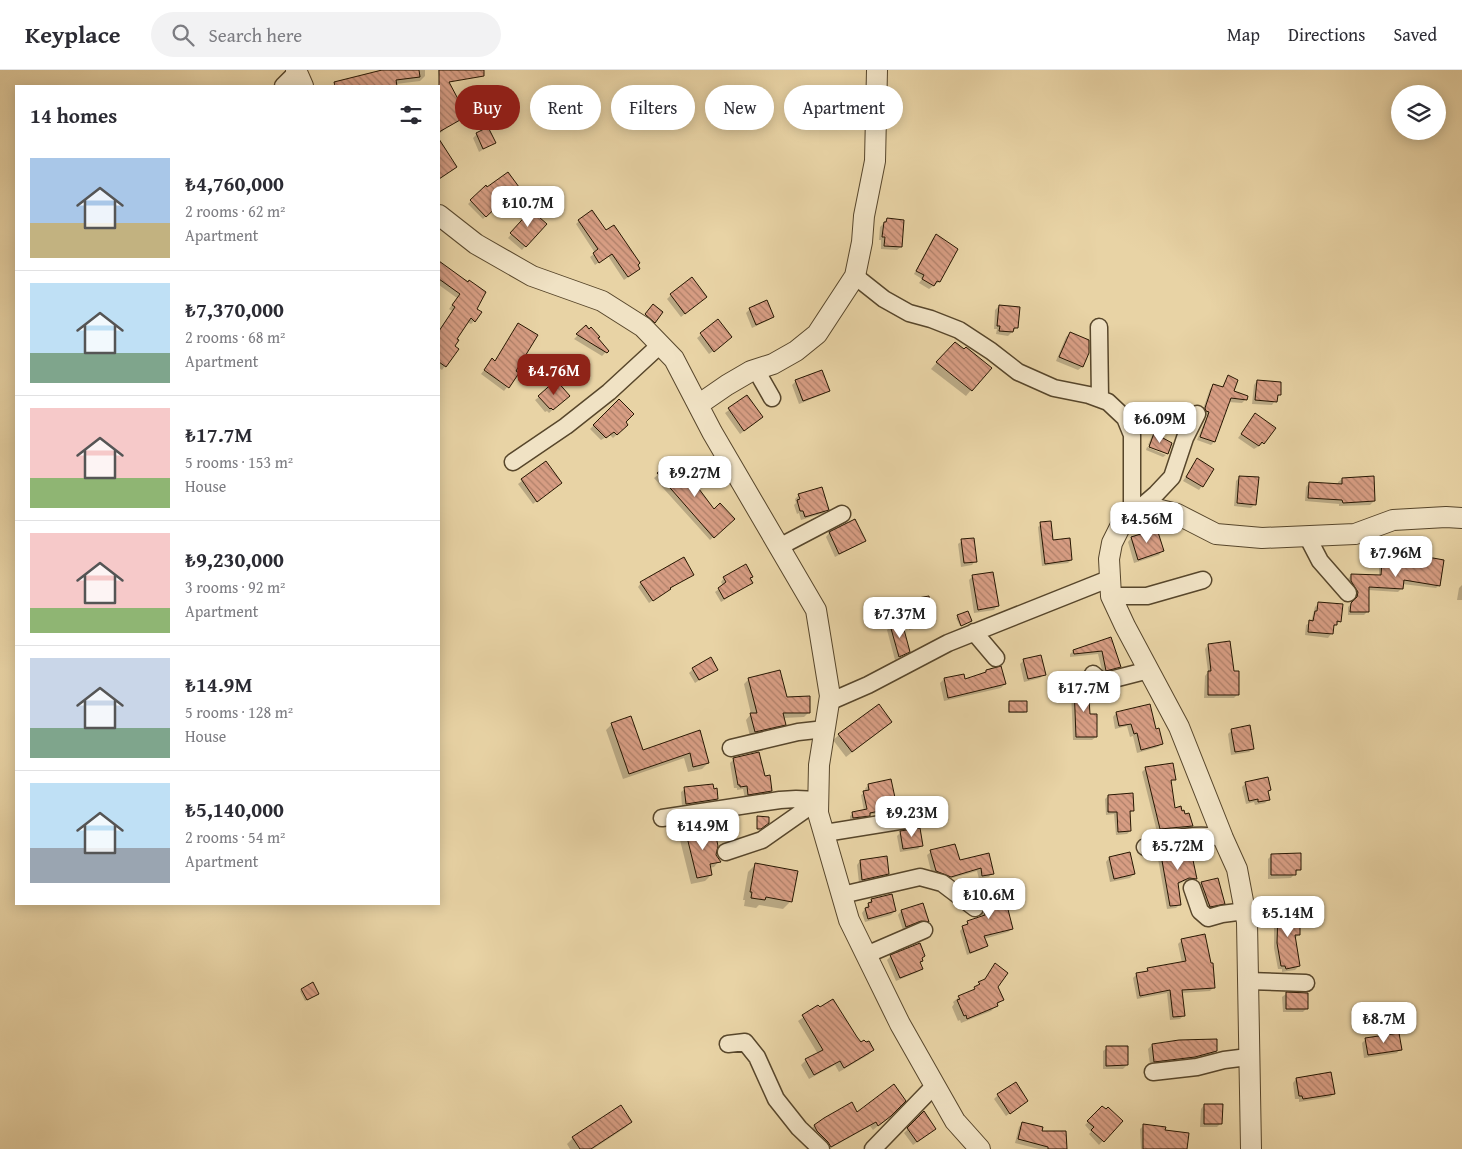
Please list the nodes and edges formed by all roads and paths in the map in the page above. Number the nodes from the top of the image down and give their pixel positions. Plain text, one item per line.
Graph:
1 (877, 70) edge
2 (299, 76) edge
3 (285, 85) edge
4 (440, 216) edge
5 (855, 276) junction
6 (1098, 327) dead end
7 (660, 345) junction
8 (756, 370) junction
9 (772, 398) dead end
10 (1100, 399) junction
11 (698, 405) junction
12 (1197, 414) dead end
13 (513, 462) dead end
14 (842, 514) dead end
15 (1132, 514) junction
16 (1462, 518) edge
17 (1307, 536) junction
18 (779, 547) junction
19 (1203, 580) dead end
20 (1111, 587) junction
21 (1348, 593) dead end
22 (974, 632) junction
23 (996, 658) dead end
24 (1150, 670) junction
25 (1093, 674) dead end
26 (829, 702) junction
27 (825, 729) junction
28 (731, 748) dead end
29 (819, 800) junction
30 (662, 818) dead end
31 (918, 818) dead end
32 (825, 833) junction
33 (1222, 838) junction
34 (1145, 847) dead end
35 (726, 852) dead end
36 (1192, 888) dead end
37 (842, 895) junction
38 (975, 908) dead end
39 (1245, 911) junction
40 (924, 930) dead end
41 (866, 954) junction
42 (1248, 981) junction
43 (1306, 984) dead end
44 (728, 1044) dead end
45 (1248, 1057) junction
46 (1153, 1072) dead end
47 (934, 1085) junction
48 (821, 1149) edge
49 (873, 1149) edge
50 (980, 1149) edge
51 (1250, 1149) edge

1 - 5 street
2 - 3 street
4 - 7 street
5 - 8 street
5 - 10 street
6 - 10 street
7 - 11 street
7 - 13 street
8 - 9 street
8 - 11 street
10 - 15 street
11 - 18 street
12 - 15 street
14 - 18 street
15 - 17 street
15 - 20 street
16 - 17 street
17 - 21 street
18 - 26 street
19 - 20 street
20 - 22 street
20 - 24 street
22 - 23 street
22 - 26 street
24 - 25 street
24 - 33 street
26 - 27 street
27 - 28 street
27 - 29 street
29 - 30 street
29 - 32 street
29 - 35 street
31 - 32 street
32 - 37 street
33 - 34 street
33 - 39 street
36 - 39 street
37 - 38 street
37 - 41 street
39 - 42 street
40 - 41 street
41 - 47 street
42 - 43 street
42 - 45 street
44 - 48 street
45 - 46 street
45 - 51 street
47 - 49 street
47 - 50 street

